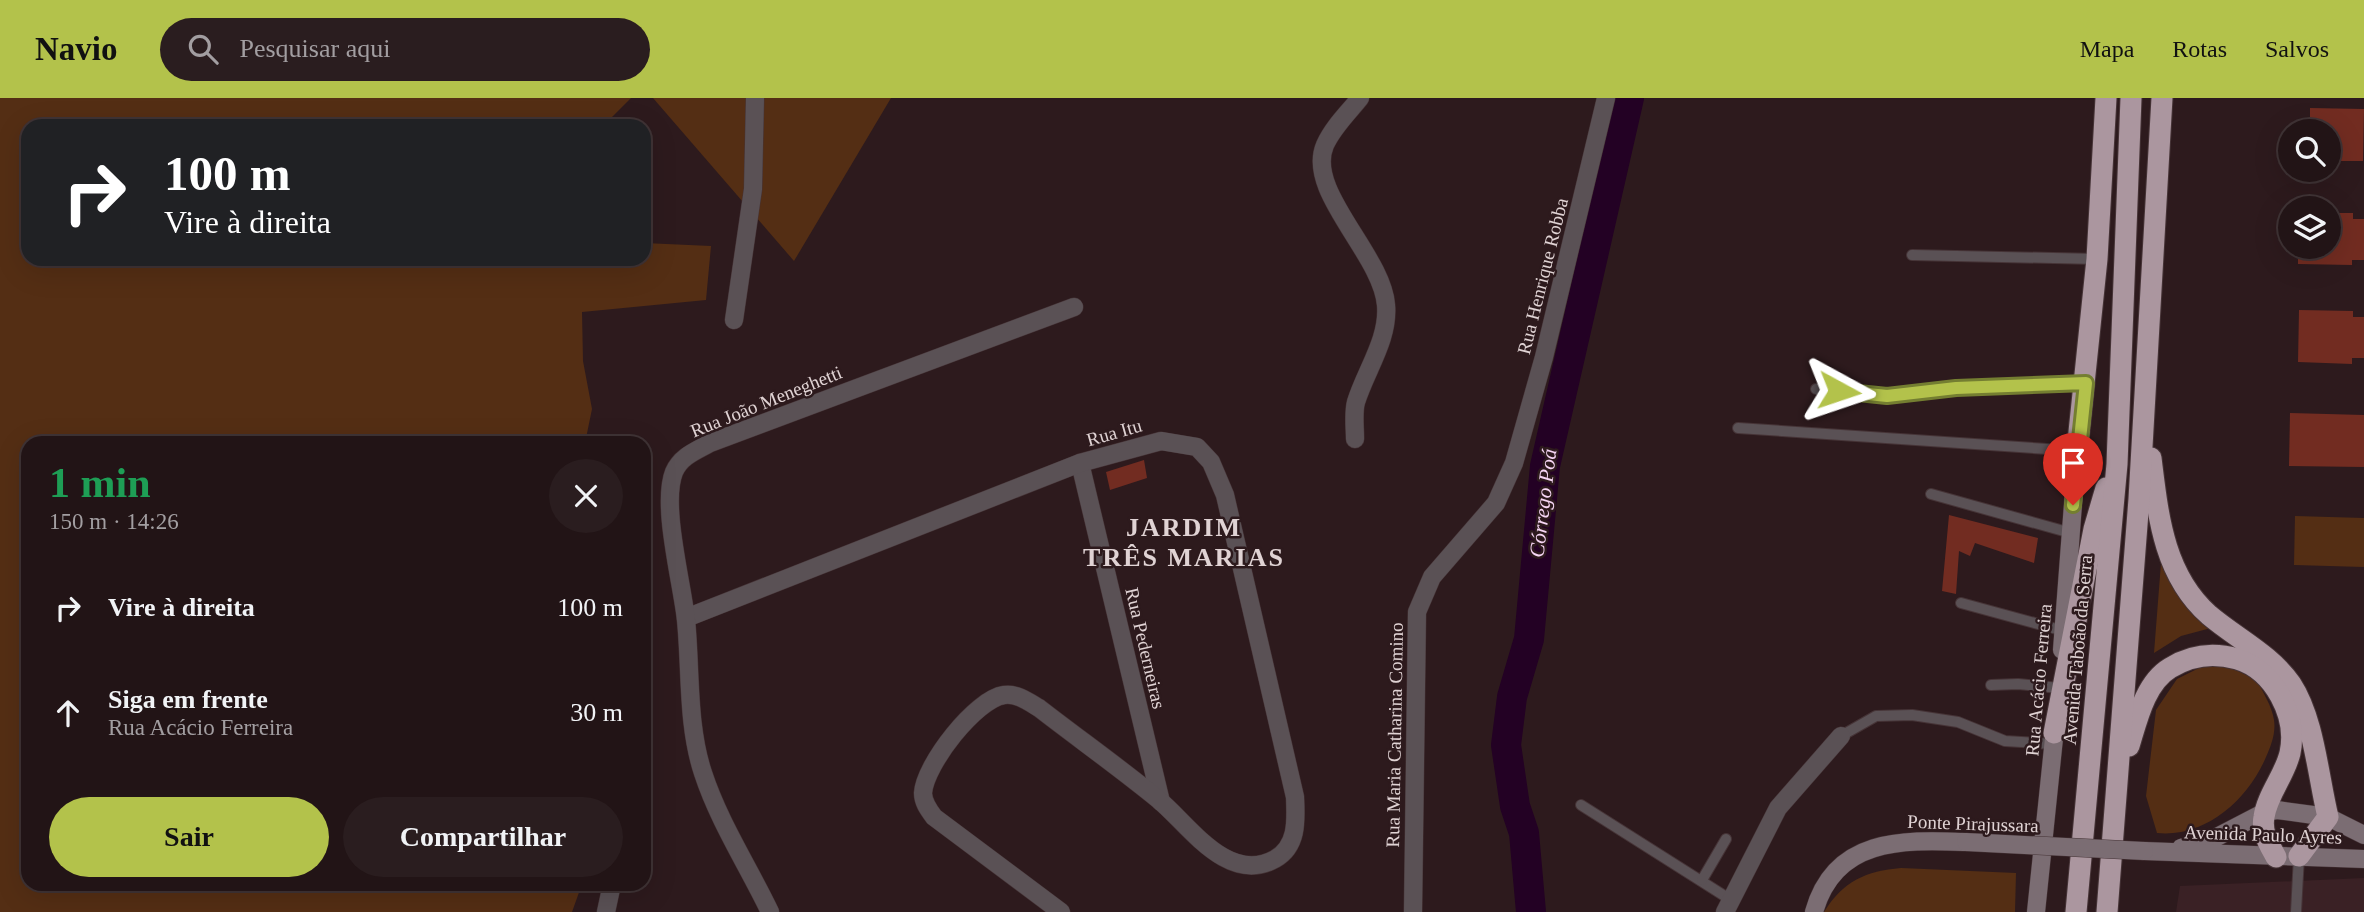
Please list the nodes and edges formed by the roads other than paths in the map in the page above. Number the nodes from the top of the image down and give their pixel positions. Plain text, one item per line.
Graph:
1 (755, 98) edge
2 (1360, 98) edge
3 (1606, 98) edge
4 (2106, 98) edge
5 (2131, 98) edge
6 (2162, 98) edge
7 (1912, 255) dead end
8 (2097, 259) junction
9 (1074, 307) dead end
10 (734, 320) dead end
11 (2086, 383) junction
12 (1816, 389) dead end
13 (2144, 402) junction
14 (1738, 428) dead end
15 (1355, 439) dead end
16 (2077, 451) junction
17 (1080, 463) junction
18 (1514, 463) joint
19 (2117, 464) junction
20 (1931, 494) dead end
21 (2071, 533) junction
22 (1961, 603) dead end
23 (686, 618) junction
24 (2064, 631) junction
25 (1991, 685) dead end
26 (2059, 688) junction
27 (1841, 736) joint
28 (2054, 738) junction
29 (2117, 785) junction
30 (1161, 802) junction
31 (1581, 805) dead end
32 (2265, 812) junction
33 (2328, 817) junction
34 (2364, 835) edge
35 (1726, 839) dead end
36 (2164, 852) junction
37 (2299, 856) junction
38 (2276, 857) junction
39 (2364, 859) edge
40 (1702, 880) junction
41 (610, 891) edge
42 (1728, 906) edge
43 (606, 912) edge
44 (770, 912) edge
45 (1061, 912) edge
46 (1413, 912) edge
47 (1814, 912) edge
48 (2036, 912) edge
49 (2076, 912) edge
50 (2107, 912) edge
51 (2296, 912) edge

1 - 10 street
2 - 15 street
3 - 18 street, Rua Henrique Robba
4 - 8 highway
5 - 19 highway, Avenida Taboão da Serra
6 - 13 highway
7 - 8 lane
8 - 11 highway
9 - 23 street, Rua João Meneghetti
11 - 12 lane
11 - 16 highway
13 - 29 highway
13 - 33 highway
14 - 16 lane
16 - 21 main road, Rua Acácio Ferreira
17 - 23 street, Rua Itu
17 - 30 street, Rua Pederneiras
17 - 30 street, Rua Itu
18 - 46 street, Rua Maria Catharina Comino
19 - 28 highway
19 - 49 highway, Avenida Taboão da Serra
20 - 21 lane
21 - 24 main road, Rua Acácio Ferreira
22 - 24 lane
23 - 44 street, Rua João Meneghetti
24 - 26 main road, Rua Acácio Ferreira
25 - 26 lane
26 - 28 main road, Rua Acácio Ferreira
27 - 28 lane
27 - 42 street
28 - 48 main road, Rua Acácio Ferreira
29 - 32 highway
29 - 50 highway
30 - 45 street
31 - 40 lane
32 - 33 main road, Avenida Paulo Ayres
32 - 36 main road, Avenida Paulo Ayres
32 - 38 highway
33 - 34 main road, Avenida Paulo Ayres
33 - 37 highway
35 - 40 lane
36 - 38 main road, Avenida Paulo Ayres
36 - 47 main road, Ponte Pirajussara, bridge
37 - 38 main road, Avenida Paulo Ayres
37 - 39 main road, Avenida Paulo Ayres
37 - 51 lane
40 - 42 lane
41 - 43 street

